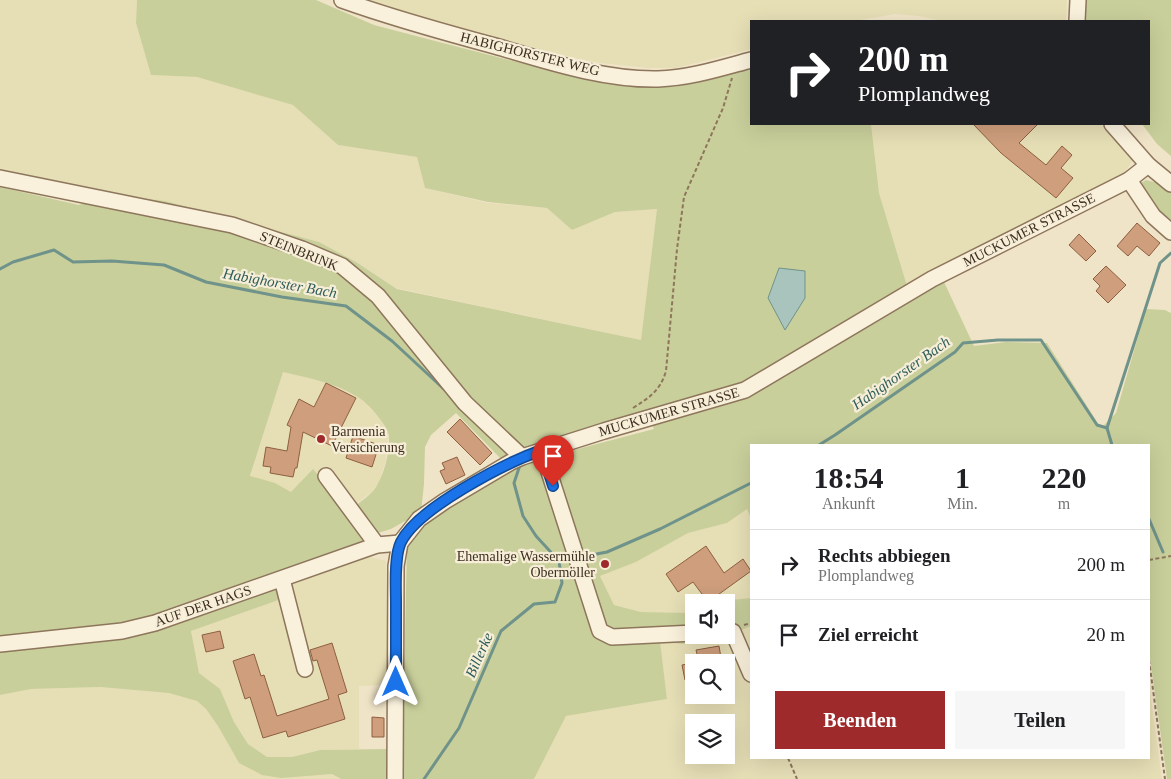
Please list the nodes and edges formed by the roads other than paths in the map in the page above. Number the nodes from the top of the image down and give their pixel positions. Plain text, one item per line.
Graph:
1 (342, 0) edge
2 (1078, 0) edge
3 (1077, 20) edge
4 (750, 60) edge
5 (1113, 125) edge
6 (1148, 166) junction
7 (0, 178) edge
8 (1129, 180) junction
9 (1171, 184) edge
10 (1171, 232) edge
11 (542, 450) junction
12 (522, 457) junction
13 (326, 476) dead end
14 (400, 543) junction
15 (378, 545) junction
16 (282, 579) junction
17 (685, 633) edge
18 (735, 637) edge
19 (0, 644) edge
20 (305, 669) dead end
21 (750, 672) edge
22 (396, 779) edge

1 - 4 street, HABIGHORSTER WEG
2 - 3 street
5 - 6 street
6 - 8 street, MUCKUMER STRASSE
6 - 9 street
7 - 12 street, STEINBRINK
8 - 10 street
8 - 11 street, MUCKUMER STRASSE
11 - 12 street, MUCKUMER STRASSE
11 - 17 street
12 - 14 street, MUCKUMER STRASSE
13 - 15 street
14 - 15 street, AUF DER HAGS
14 - 22 street, MUCKUMER STRASSE
15 - 16 street, AUF DER HAGS
16 - 19 street, AUF DER HAGS
16 - 20 street
18 - 21 street

